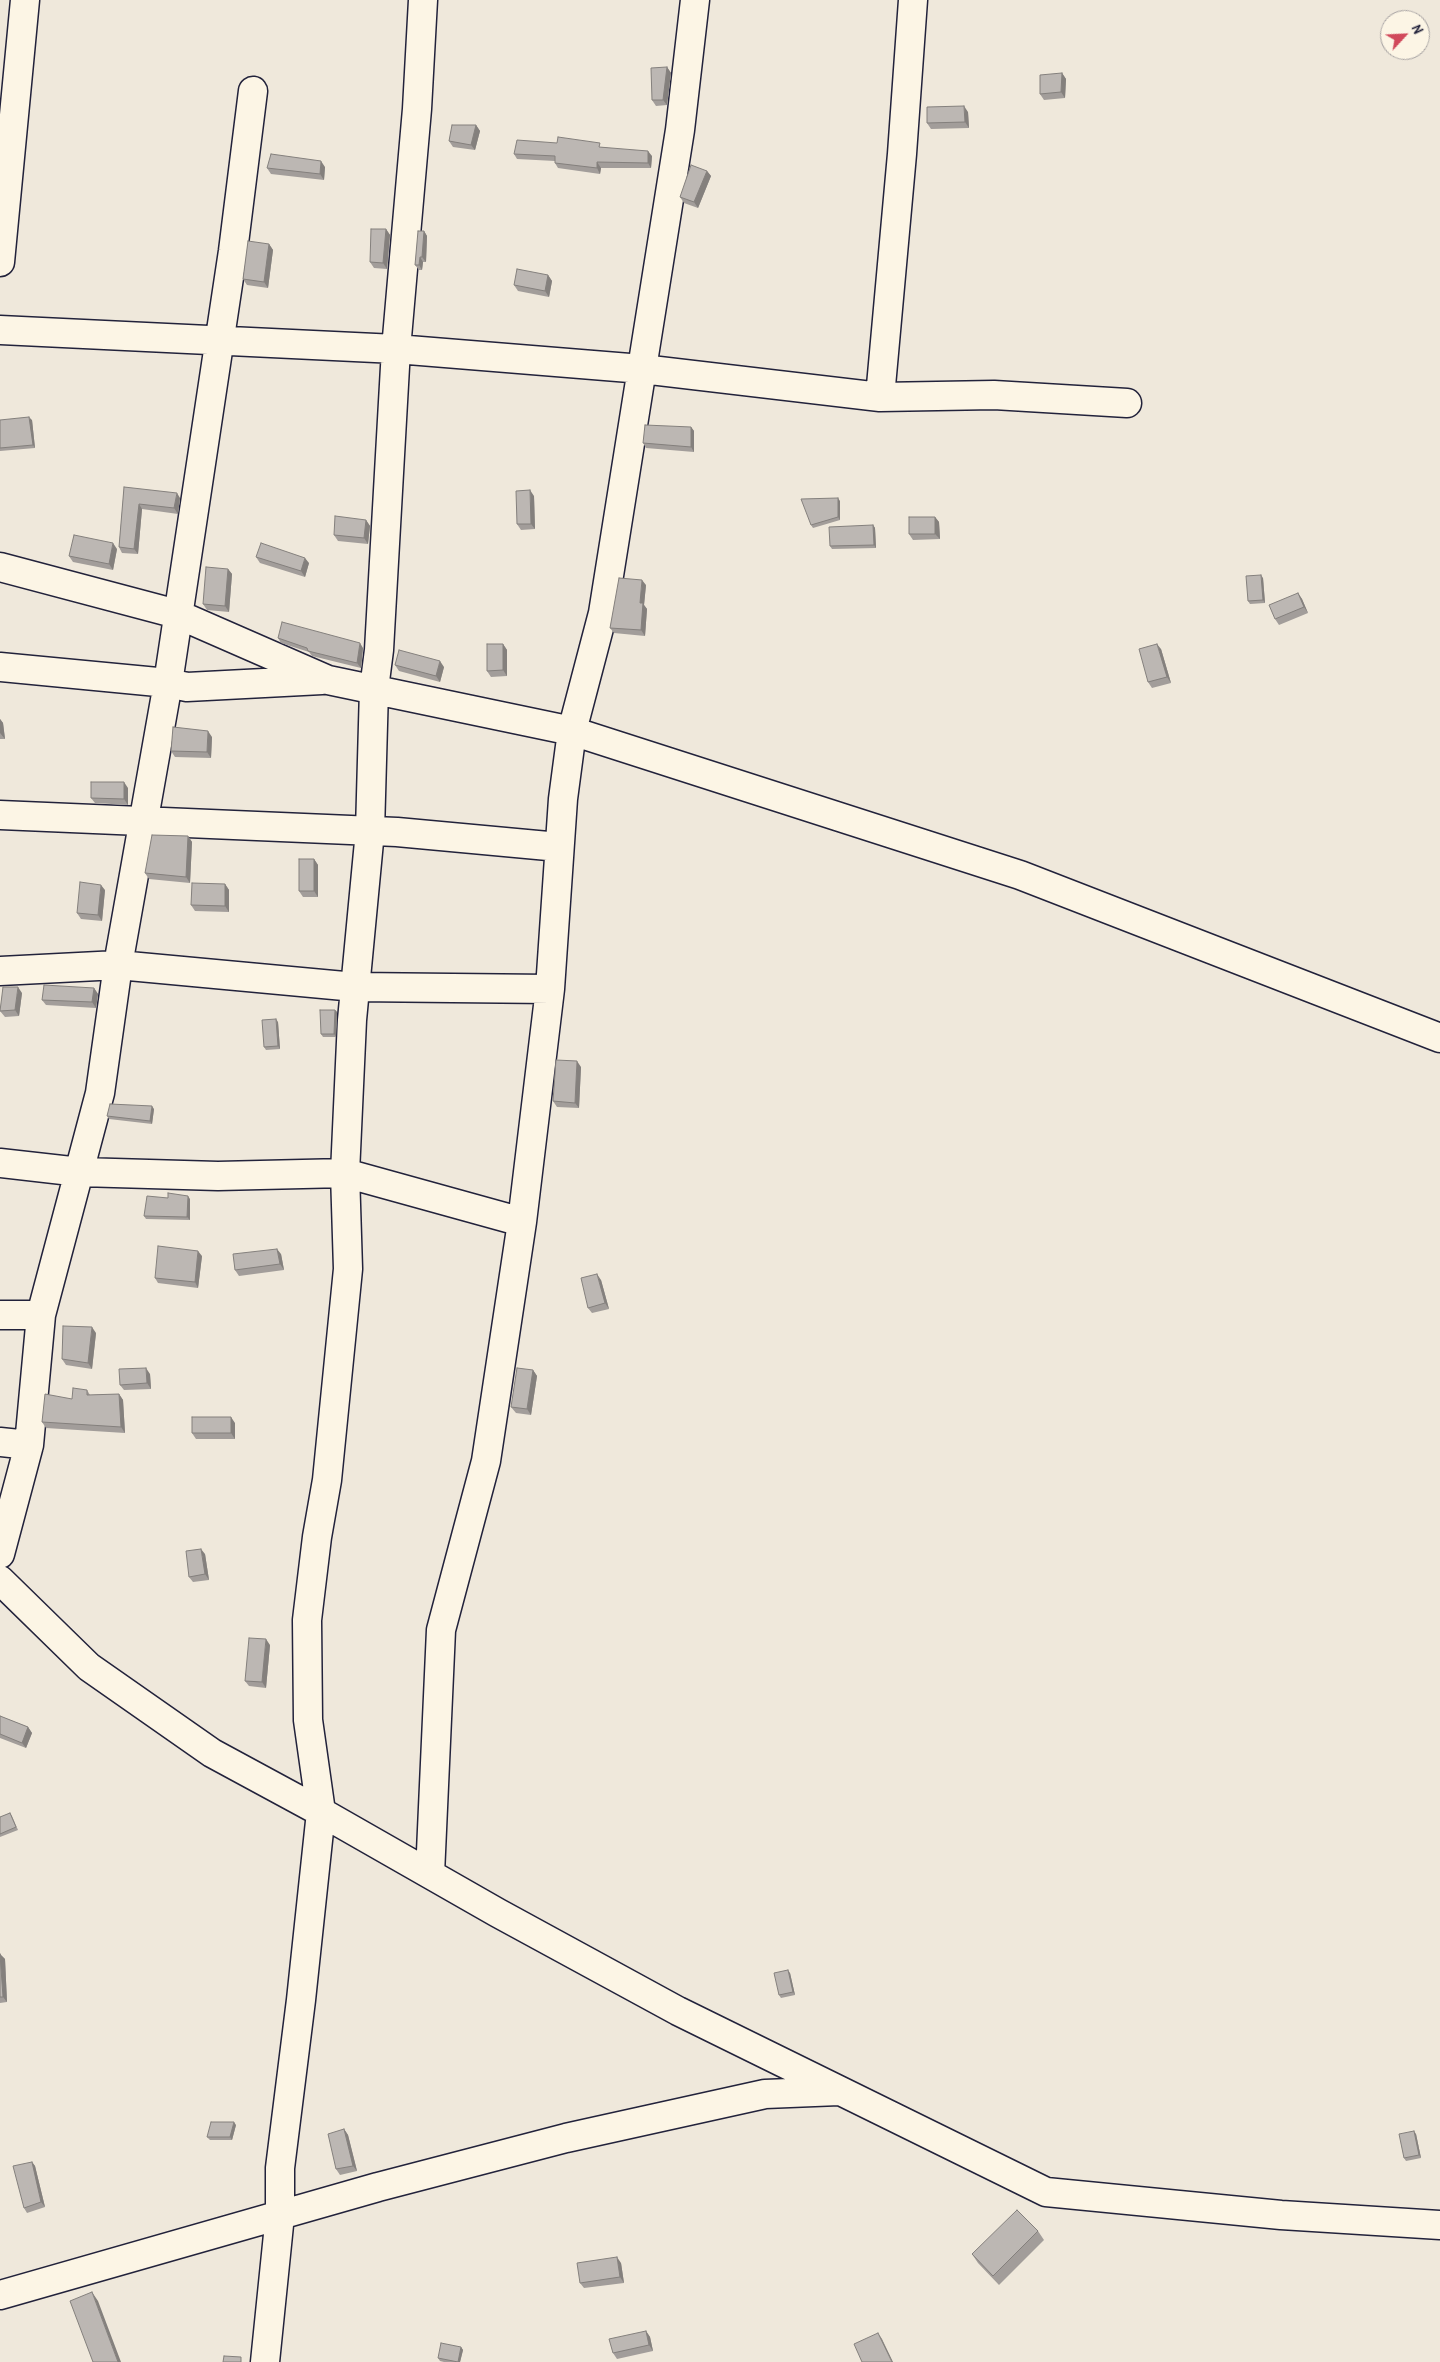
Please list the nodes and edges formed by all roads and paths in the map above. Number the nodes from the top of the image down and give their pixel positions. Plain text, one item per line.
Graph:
1 (25, 0) edge
2 (423, 0) edge
3 (695, 0) edge
4 (913, 0) edge
5 (253, 92) dead end
6 (0, 262) edge
7 (0, 330) edge
8 (220, 341) junction
9 (396, 349) junction
10 (642, 369) junction
11 (880, 397) junction
12 (1127, 403) dead end
13 (0, 567) edge
14 (178, 614) junction
15 (0, 667) edge
16 (328, 680) junction
17 (168, 683) junction
18 (374, 689) junction
19 (572, 732) junction
20 (0, 815) edge
21 (144, 822) junction
22 (370, 831) junction
23 (559, 846) junction
24 (118, 965) junction
25 (0, 971) edge
26 (355, 987) junction
27 (550, 989) junction
28 (1440, 1038) edge
29 (0, 1163) edge
30 (80, 1172) junction
31 (345, 1173) junction
32 (522, 1222) junction
33 (0, 1315) edge
34 (41, 1315) junction
35 (0, 1442) edge
36 (30, 1444) junction
37 (0, 1554) edge
38 (0, 1580) edge
39 (321, 1812) junction
40 (430, 1874) junction
41 (840, 2091) junction
42 (280, 2215) junction
43 (1440, 2225) edge
44 (0, 2295) edge
45 (265, 2362) edge

1 - 6 street
2 - 9 street
3 - 10 street
4 - 11 street
5 - 8 street
7 - 8 street
8 - 9 street
8 - 14 street
9 - 10 street
9 - 18 street
10 - 11 street
10 - 19 street
11 - 12 street
13 - 14 street
14 - 16 street
14 - 17 street
15 - 17 street
16 - 17 street
16 - 18 street
17 - 21 street
18 - 19 street
18 - 22 street
19 - 23 street
19 - 28 street
20 - 21 street
21 - 22 street
21 - 24 street
22 - 23 street
22 - 26 street
23 - 27 street
24 - 25 street
24 - 26 street
24 - 30 street
26 - 27 street
26 - 31 street
27 - 32 street
29 - 30 street
30 - 31 street
30 - 34 street
31 - 32 street
31 - 39 street
32 - 40 street
33 - 34 street
34 - 36 street
35 - 36 street
36 - 37 street
38 - 39 street
39 - 40 street
39 - 42 street
40 - 41 street
41 - 42 street
41 - 43 street
42 - 44 street
42 - 45 street

